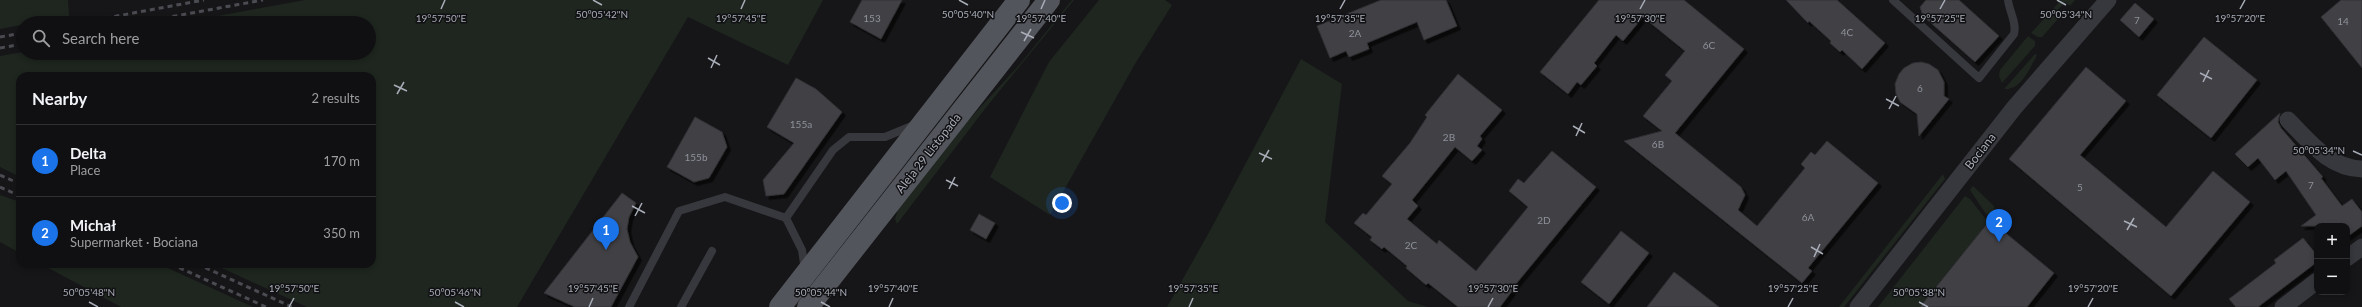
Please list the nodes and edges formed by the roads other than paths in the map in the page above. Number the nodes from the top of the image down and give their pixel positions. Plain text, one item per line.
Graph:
1 (1019, 0) edge
2 (1049, 0) edge
3 (1893, 0) edge
4 (2008, 0) edge
5 (2108, 0) edge
6 (2288, 120) dead end
7 (926, 121) junction
8 (2362, 169) edge
9 (786, 218) junction
10 (2362, 247) edge
11 (712, 251) dead end
12 (2350, 256) edge
13 (806, 275) junction
14 (2314, 283) edge
15 (629, 307) edge
16 (681, 307) edge
17 (780, 307) edge
18 (808, 307) edge
19 (1858, 307) edge
20 (2283, 307) edge

1 - 7 main road, Aleja 29 Listopada
2 - 18 main road, Aleja 29 Listopada
3 - 4 lane
5 - 19 street, Bociana
6 - 8 street
7 - 9 lane
7 - 13 main road, Aleja 29 Listopada
9 - 13 lane
9 - 15 lane
10 - 12 street
11 - 16 lane
13 - 17 main road, Aleja 29 Listopada
14 - 20 street

